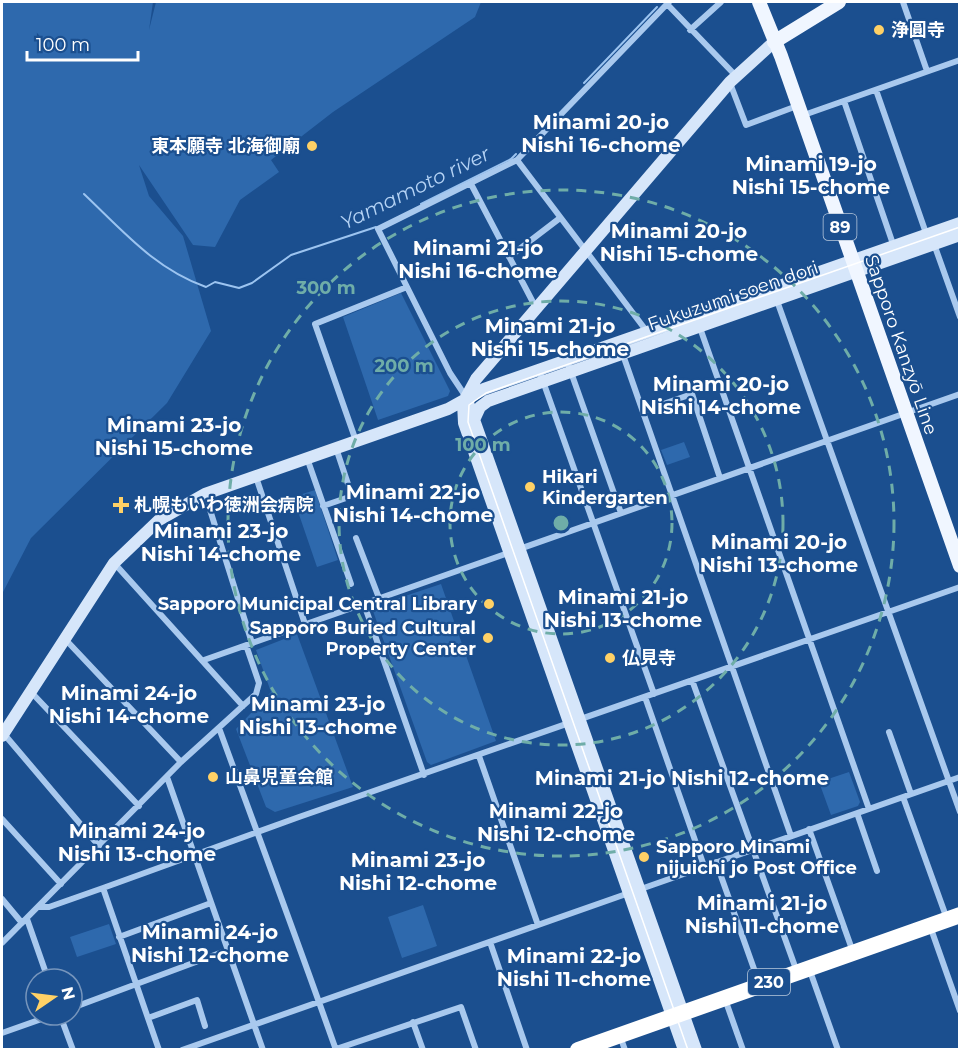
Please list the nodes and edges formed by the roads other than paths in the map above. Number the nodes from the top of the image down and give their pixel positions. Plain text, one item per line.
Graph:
1 (721, 2) edge
2 (759, 2) edge
3 (839, 2) edge
4 (903, 2) edge
5 (668, 3) edge
6 (690, 30) junction
7 (774, 42) junction
8 (960, 60) edge
9 (927, 71) junction
10 (733, 79) junction
11 (876, 90) junction
12 (844, 101) junction
13 (799, 111) junction
14 (517, 160) junction
15 (471, 184) junction
16 (560, 218) junction
17 (960, 224) edge
18 (960, 235) edge
19 (930, 239) junction
20 (894, 246) junction
21 (585, 252) junction
22 (509, 257) junction
23 (854, 266) junction
24 (407, 287) junction
25 (774, 294) junction
26 (537, 309) junction
27 (960, 317) edge
28 (697, 321) junction
29 (648, 333) junction
30 (621, 349) junction
31 (569, 366) junction
32 (541, 376) junction
33 (960, 394) edge
34 (466, 397) junction
35 (485, 403) junction
36 (643, 411) junction
37 (906, 413) junction
38 (474, 420) junction
39 (356, 441) junction
40 (826, 441) junction
41 (336, 448) junction
42 (307, 458) junction
43 (749, 468) junction
44 (255, 476) junction
45 (720, 478) junction
46 (205, 494) junction
47 (672, 495) junction
48 (323, 506) junction
49 (621, 513) junction
50 (593, 523) junction
51 (356, 538) dead end
52 (514, 551) junction
53 (114, 563) junction
54 (960, 566) edge
55 (351, 584) dead end
56 (960, 586) edge
57 (379, 598) junction
58 (364, 604) junction
59 (886, 612) junction
60 (305, 624) junction
61 (65, 639) junction
62 (809, 639) junction
63 (249, 644) junction
64 (204, 660) junction
65 (731, 666) junction
66 (692, 681) junction
67 (31, 691) junction
68 (654, 694) junction
69 (645, 697) junction
70 (243, 706) junction
71 (575, 722) junction
72 (219, 728) junction
73 (889, 732) dead end
74 (2, 735) edge
75 (479, 756) junction
76 (181, 762) junction
77 (424, 775) junction
78 (167, 777) junction
79 (960, 777) edge
80 (947, 781) junction
81 (911, 794) junction
82 (903, 797) junction
83 (139, 806) junction
84 (868, 809) junction
85 (960, 812) edge
86 (857, 813) junction
87 (2, 819) edge
88 (809, 830) junction
89 (258, 832) junction
90 (791, 836) junction
91 (99, 846) junction
92 (752, 849) junction
93 (194, 855) junction
94 (716, 862) junction
95 (704, 866) junction
96 (878, 871) dead end
97 (62, 884) junction
98 (103, 888) junction
99 (634, 891) junction
100 (2, 899) edge
101 (211, 903) junction
102 (39, 907) junction
103 (953, 918) edge
104 (25, 921) junction
105 (538, 925) junction
106 (929, 926) junction
107 (119, 937) junction
108 (490, 942) junction
109 (2, 943) edge
110 (228, 950) junction
111 (854, 952) junction
112 (43, 967) edge
113 (803, 970) junction
114 (136, 985) junction
115 (759, 986) junction
116 (724, 998) junction
117 (318, 1002) junction
118 (84, 1004) edge
119 (960, 1011) edge
120 (677, 1014) junction
121 (148, 1018) junction
122 (413, 1022) junction
123 (24, 1025) edge
124 (254, 1025) junction
125 (205, 1026) dead end
126 (64, 1027) edge
127 (2, 1033) edge
128 (623, 1042) edge
129 (157, 1049) edge
130 (336, 1049) edge
131 (73, 1050) edge
132 (182, 1050) edge
133 (263, 1050) edge
134 (423, 1050) edge
135 (476, 1050) edge
136 (527, 1050) edge
137 (578, 1050) edge
138 (684, 1050) edge
139 (696, 1050) edge
140 (743, 1050) edge
141 (838, 1050) edge

1 - 6 street
2 - 7 main road, Sapporo Kanzyō Line / 89
3 - 7 main road
4 - 9 street
5 - 6 street
5 - 14 street
6 - 10 street
7 - 10 street
7 - 13 main road, Sapporo Kanzyō Line / 89
8 - 9 street
9 - 11 street
10 - 13 street
10 - 21 street
11 - 12 street
11 - 19 street
12 - 13 street
12 - 20 street
13 - 23 main road, Sapporo Kanzyō Line / 89
14 - 15 street
14 - 16 street
15 - 22 street
15 - 24 street
16 - 21 street
16 - 22 street
17 - 19 street, Fukuzumi soen dori
18 - 19 street, Fukuzumi soen dori
19 - 20 street, Fukuzumi soen dori
19 - 23 street, Fukuzumi soen dori
19 - 27 street
20 - 23 street, Fukuzumi soen dori
21 - 26 street
21 - 29 street
22 - 26 street
23 - 25 street, Fukuzumi soen dori
23 - 37 main road, Sapporo Kanzyō Line / 89
24 - 34 street
24 - 39 street
25 - 28 street, Fukuzumi soen dori
25 - 40 street
26 - 34 street
28 - 29 street, Fukuzumi soen dori
28 - 30 street, Fukuzumi soen dori
28 - 43 street
29 - 30 street, Fukuzumi soen dori
30 - 31 street, Fukuzumi soen dori
30 - 36 street
31 - 32 street, Fukuzumi soen dori
31 - 49 street
32 - 34 street, Fukuzumi soen dori
32 - 35 street, Fukuzumi soen dori
32 - 50 street
33 - 37 street
34 - 35 street
34 - 38 street
34 - 39 street, Fukuzumi soen dori
34 - 52 street
35 - 38 street
36 - 45 street
36 - 47 street
37 - 40 street
37 - 54 main road, Sapporo Kanzyō Line / 89
38 - 52 street
39 - 41 street, Fukuzumi soen dori
40 - 43 street
40 - 59 street
41 - 42 street, Fukuzumi soen dori
41 - 48 street
42 - 44 street, Fukuzumi soen dori
42 - 48 street
43 - 45 street
43 - 62 street
44 - 46 street, Fukuzumi soen dori
44 - 60 street
45 - 47 street
46 - 53 street, Fukuzumi soen dori
46 - 63 street
47 - 49 street
47 - 65 street
48 - 55 street
49 - 50 street
50 - 52 street
50 - 68 street
51 - 57 street
52 - 57 street
52 - 71 street
53 - 61 street, Fukuzumi soen dori
53 - 64 street
56 - 59 street
57 - 58 street
58 - 60 street
58 - 77 street
59 - 62 street
59 - 80 street
60 - 63 street
61 - 67 street, Fukuzumi soen dori
61 - 76 street
62 - 65 street
62 - 84 street
63 - 64 street
63 - 70 street
64 - 70 street
65 - 66 street
65 - 90 street
66 - 68 street
66 - 92 street
67 - 74 street, Fukuzumi soen dori
67 - 83 street
68 - 69 street
69 - 71 street
69 - 95 street
70 - 72 street
71 - 75 street
71 - 99 street
72 - 76 street
72 - 89 street
73 - 81 street
74 - 91 street
75 - 77 street
75 - 105 street
76 - 78 street
77 - 89 street
78 - 83 street
78 - 93 street
79 - 80 street
80 - 81 street
80 - 85 street
81 - 82 street
82 - 84 street
82 - 103 street
83 - 91 street
84 - 86 street
86 - 88 street
86 - 96 street
87 - 97 street
88 - 90 street
88 - 111 street
89 - 93 street
89 - 117 street
90 - 92 street
91 - 97 street
92 - 94 street
92 - 113 street
93 - 98 street
93 - 101 street
94 - 95 street
94 - 115 street
95 - 99 street
97 - 102 street
98 - 102 street
98 - 107 street
99 - 105 street
99 - 120 street
100 - 104 street
101 - 107 street
101 - 110 street
102 - 104 street
103 - 106 highway, 230
104 - 109 street
104 - 112 street
105 - 108 street
106 - 111 highway, 230
106 - 119 street
107 - 114 street
108 - 117 street
108 - 136 street
110 - 114 street
110 - 124 street
111 - 113 highway, 230
113 - 115 highway, 230
113 - 141 street
114 - 118 street
114 - 121 street
115 - 116 highway, 230
116 - 120 highway, 230
116 - 140 street
117 - 124 street
117 - 130 street
120 - 128 highway, 230
120 - 138 street
120 - 139 street
121 - 125 street
121 - 129 street
122 - 130 street
122 - 134 street
122 - 135 street
123 - 127 street
124 - 132 street
124 - 133 street
126 - 131 street
128 - 137 highway, 230

